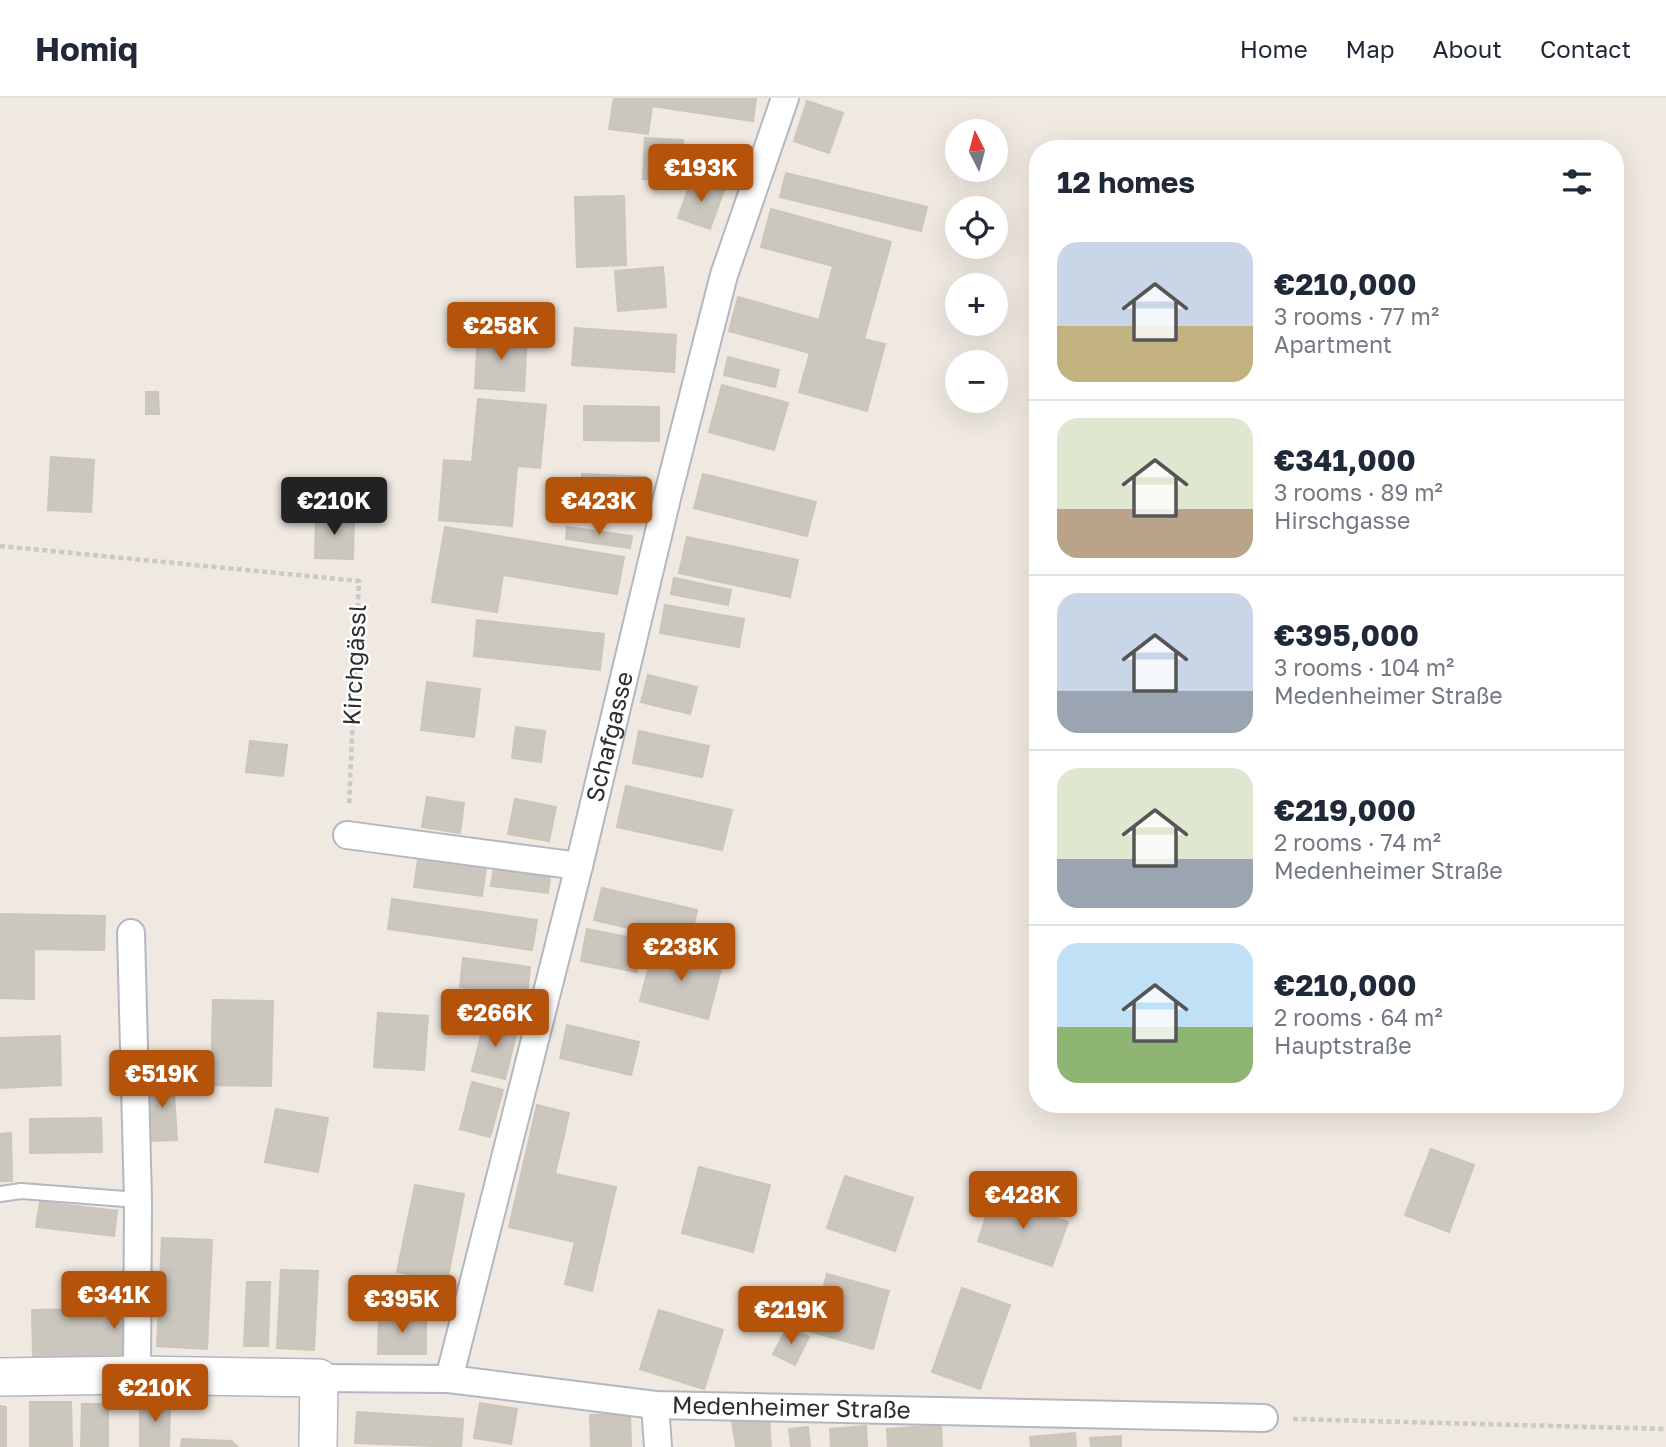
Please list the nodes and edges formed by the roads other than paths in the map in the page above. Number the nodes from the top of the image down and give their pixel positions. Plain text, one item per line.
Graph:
1 (785, 98) edge
2 (347, 835) road end
3 (579, 866) junction
4 (131, 933) dead end
5 (0, 1194) edge
6 (138, 1200) junction
7 (137, 1375) junction
8 (0, 1377) edge
9 (319, 1378) junction
10 (449, 1380) junction
11 (654, 1405) junction
12 (1264, 1418) road end
13 (318, 1447) edge
14 (658, 1447) edge

1 - 3 street, Schafgasse
2 - 3 street
3 - 10 street, Schafgasse
4 - 6 street
5 - 6 lane
6 - 7 street
7 - 8 main road
7 - 9 main road
9 - 10 street, Medenheimer Straße
9 - 13 main road
10 - 11 street, Medenheimer Straße
11 - 12 street, Medenheimer Straße
11 - 14 street

